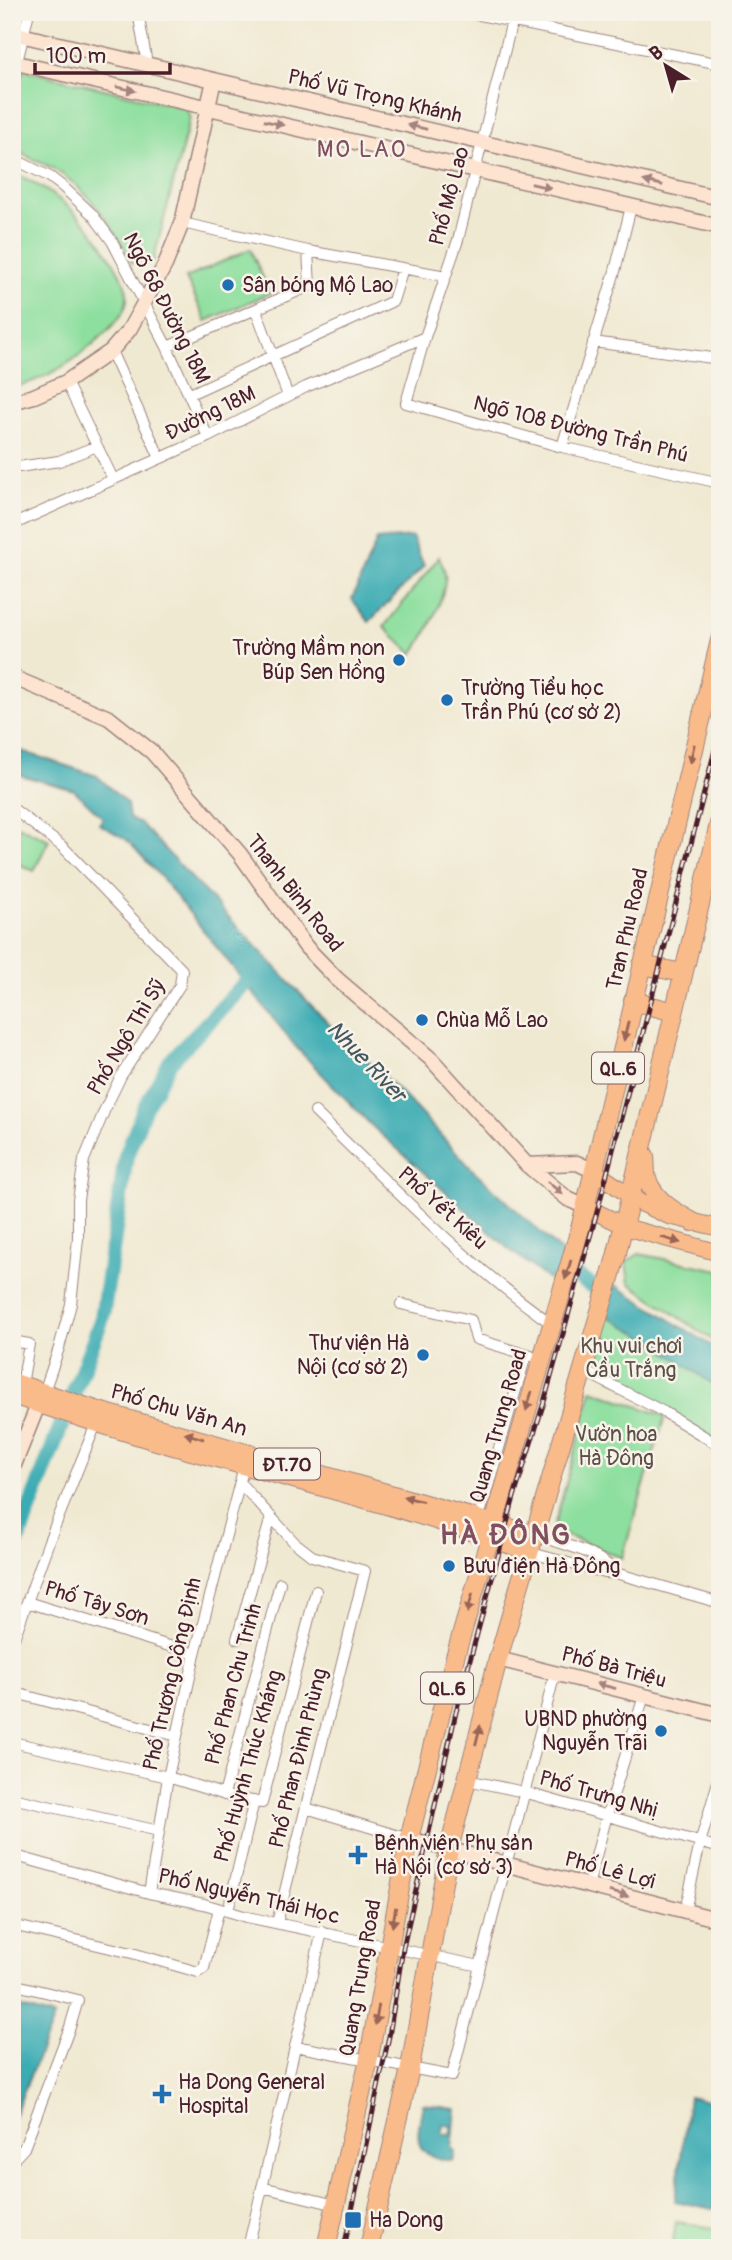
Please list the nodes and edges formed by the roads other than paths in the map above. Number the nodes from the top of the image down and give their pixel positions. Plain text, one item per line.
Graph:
1 (29, 12) edge
2 (138, 12) edge
3 (465, 12) edge
4 (512, 21) junction
5 (18, 34) edge
6 (15, 63) edge
7 (147, 64) junction
8 (720, 64) edge
9 (214, 80) junction
10 (12, 83) edge
11 (208, 108) junction
12 (483, 143) junction
13 (12, 158) edge
14 (475, 170) junction
15 (720, 198) edge
16 (631, 207) junction
17 (182, 223) junction
18 (720, 228) edge
19 (308, 251) junction
20 (403, 268) junction
21 (446, 276) junction
22 (144, 306) junction
23 (256, 310) junction
24 (425, 337) junction
25 (593, 342) junction
26 (167, 347) junction
27 (111, 351) junction
28 (273, 356) junction
29 (720, 359) edge
30 (66, 382) junction
31 (190, 394) junction
32 (288, 396) junction
33 (12, 402) edge
34 (434, 411) joint
35 (208, 437) junction
36 (97, 446) junction
37 (562, 447) junction
38 (160, 458) junction
39 (12, 468) edge
40 (113, 479) junction
41 (720, 483) edge
42 (12, 525) edge
43 (720, 640) edge
44 (12, 677) edge
45 (12, 808) edge
46 (720, 820) edge
47 (642, 965) junction
48 (683, 973) junction
49 (633, 1001) junction
50 (674, 1012) junction
51 (315, 1112) dead end
52 (643, 1143) junction
53 (527, 1165) junction
54 (594, 1171) junction
55 (630, 1196) junction
56 (585, 1207) junction
57 (693, 1222) junction
58 (623, 1224) junction
59 (720, 1228) edge
60 (720, 1253) edge
61 (401, 1304) dead end
62 (554, 1318) junction
63 (12, 1341) edge
64 (534, 1357) junction
65 (582, 1370) junction
66 (16, 1387) edge
67 (44, 1400) junction
68 (96, 1416) junction
69 (153, 1433) junction
70 (720, 1446) edge
71 (244, 1466) junction
72 (12, 1470) edge
73 (310, 1478) junction
74 (240, 1483) junction
75 (271, 1517) junction
76 (484, 1527) junction
77 (538, 1535) junction
78 (533, 1553) junction
79 (620, 1574) junction
80 (280, 1583) dead end
81 (316, 1591) dead end
82 (27, 1602) junction
83 (720, 1603) edge
84 (237, 1639) dead end
85 (12, 1644) edge
86 (195, 1654) junction
87 (498, 1660) junction
88 (555, 1673) junction
89 (12, 1692) edge
90 (644, 1696) junction
91 (720, 1715) edge
92 (177, 1736) junction
93 (12, 1742) edge
94 (168, 1777) junction
95 (720, 1777) edge
96 (467, 1780) junction
97 (524, 1792) junction
98 (224, 1795) junction
99 (12, 1798) edge
100 (254, 1801) junction
101 (306, 1808) junction
102 (607, 1815) junction
103 (159, 1831) junction
104 (409, 1839) junction
105 (700, 1843) junction
106 (449, 1849) junction
107 (720, 1849) edge
108 (12, 1855) edge
109 (506, 1864) junction
110 (588, 1885) junction
111 (149, 1893) junction
112 (224, 1910) junction
113 (685, 1911) junction
114 (720, 1920) edge
115 (277, 1923) junction
116 (12, 1924) edge
117 (322, 1932) junction
118 (389, 1947) junction
119 (430, 1955) junction
120 (480, 1966) junction
121 (12, 1984) edge
122 (295, 2046) junction
123 (369, 2059) junction
124 (410, 2067) junction
125 (12, 2161) edge
126 (262, 2187) junction
127 (336, 2205) junction
128 (248, 2248) edge
129 (326, 2248) edge
130 (369, 2248) edge

1 - 5 street
2 - 7 street
3 - 4 street
4 - 8 street
4 - 12 street, Phố Mộ Lao
5 - 6 street
5 - 7 street, Phố Vũ Trọng Khánh
6 - 10 street
6 -> 11 street
7 - 9 street, Phố Vũ Trọng Khánh
9 - 11 street
12 -> 9 street, Phố Vũ Trọng Khánh
11 -> 14 street
11 - 17 street
12 - 14 street, Phố Mộ Lao
15 -> 12 street, Phố Vũ Trọng Khánh
13 - 22 street, Ngõ 68 Đường 18M
14 -> 16 street
14 - 21 street, Phố Mộ Lao
16 - 18 street
16 - 25 street
17 - 19 street
17 - 22 street
19 - 20 street
19 - 23 street
20 - 21 street
20 - 28 street
21 - 24 street, Phố Mộ Lao
22 - 26 street, Ngõ 68 Đường 18M
22 - 27 street
23 - 26 street
23 - 28 street
24 - 32 street, Đường 18M
24 - 34 street, Phố Mộ Lao
25 - 29 street
25 - 37 street
26 - 31 street, Ngõ 68 Đường 18M
27 - 30 street
27 - 38 street
28 - 31 street
28 - 32 street
30 - 33 street
30 - 36 street
31 - 35 street, Ngõ 68 Đường 18M
32 - 35 street, Đường 18M
34 - 37 street, Ngõ 108 Đường Trần Phú
35 - 38 street, Đường 18M
36 - 39 street
36 - 40 street
37 - 41 street, Ngõ 108 Đường Trần Phú
38 - 40 street, Đường 18M
40 - 42 street, Đường 18M
43 -> 47 highway, Tran Phu Road / QL.6
44 - 53 street, Thanh Binh Road
45 - 67 street, Phố Ngô Thì Sỹ
46 - 48 highway, QL.6
47 - 48 highway
47 - 49 highway, Tran Phu Road / QL.6
48 - 50 highway, QL.6
49 - 50 highway
49 -> 54 highway, Tran Phu Road / QL.6
50 - 52 highway, QL.6
51 - 62 street, Phố Yết Kiêu
52 - 55 highway, QL.6
52 - 57 highway
53 - 54 street
53 -> 56 street, Thanh Binh Road
54 - 55 main road
54 - 56 highway, Tran Phu Road / QL.6
55 - 57 main road
55 - 58 highway, QL.6
56 - 58 main road
56 -> 62 highway, Tran Phu Road / QL.6
57 - 59 main road
58 -> 60 main road
58 - 65 highway, QL.6
61 - 64 street
62 - 64 highway, Quang Trung Road / QL.6
63 - 66 street
64 -> 76 highway, Quang Trung Road / QL.6
65 - 70 street
65 - 77 highway, QL.6
66 - 67 main road, ĐT.70
67 - 68 main road, ĐT.70
67 - 72 street
68 - 69 main road, Phố Chu Văn An / ĐT.70
68 - 82 street
69 - 71 main road, Phố Chu Văn An / ĐT.70
73 -> 69 main road, Phố Chu Văn An / ĐT.70
71 - 73 main road, Phố Chu Văn An / ĐT.70
71 - 74 street, Phố Trương Công Định
73 - 76 main road, Phố Chu Văn An / ĐT.70
74 - 75 street
74 - 86 street, Phố Trương Công Định
75 - 84 street
75 - 101 street, Phố Phan Đình Phùng
76 - 77 main road, Phố Chu Văn An / ĐT.70
76 - 78 main road, Phố Chu Văn An / ĐT.70
76 -> 104 highway, Quang Trung Road / QL.6
77 - 78 highway, QL.6
77 - 79 street
78 - 79 street
78 - 87 highway, QL.6
79 - 83 street
80 - 98 street, Phố Phan Chu Trinh
81 - 100 street, Phố Huỳnh Thúc Kháng
82 - 85 street
82 - 86 street, Phố Tây Sơn
86 - 92 street, Phố Trương Công Định
87 - 88 street, Phố Bà Triệu
96 -> 87 highway, QL.6
90 -> 88 street, Phố Bà Triệu
88 - 97 street
89 - 92 street
90 - 91 street, Phố Bà Triệu
90 - 102 street
92 - 94 street, Phố Trương Công Định
93 - 94 street
94 - 98 street
94 - 103 street, Phố Trương Công Định
95 - 105 street
96 - 97 street, Phố Trưng Nhị
96 - 106 highway, QL.6
97 - 102 street, Phố Trưng Nhị
97 - 109 street
98 - 100 street
99 - 103 street
100 - 112 street, Phố Huỳnh Thúc Kháng
101 - 104 street
101 - 115 street, Phố Phan Đình Phùng
102 - 105 street, Phố Trưng Nhị
102 - 110 street
103 - 111 street, Phố Trương Công Định
104 - 106 street, Phố Lê Lợi
104 -> 118 highway, Quang Trung Road / QL.6
105 - 107 street, Phố Trưng Nhị
105 - 113 street
106 - 109 street, Phố Lê Lợi
106 - 119 highway, QL.6
108 - 111 street, Phố Nguyễn Thái Học
109 - 110 street, Phố Lê Lợi
109 - 120 street
110 -> 113 street, Phố Lê Lợi
111 - 112 street, Phố Nguyễn Thái Học
112 - 115 street, Phố Nguyễn Thái Học
112 - 116 street, Phố Huỳnh Thúc Kháng
113 - 114 street, Phố Lê Lợi
115 - 117 street, Phố Nguyễn Thái Học
117 - 118 street, Phố Nguyễn Thái Học
117 - 122 street
118 - 119 street, Phố Nguyễn Thái Học
118 -> 123 highway, Quang Trung Road / QL.6
119 - 120 street, Phố Nguyễn Thái Học
119 - 124 highway, QL.6
120 - 124 street
121 - 125 street
122 - 123 street
122 - 126 street
123 - 124 street
123 - 127 highway, Quang Trung Road / QL.6
124 - 130 highway, QL.6
126 - 127 street
126 - 128 street
127 - 129 highway, Quang Trung Road / QL.6

